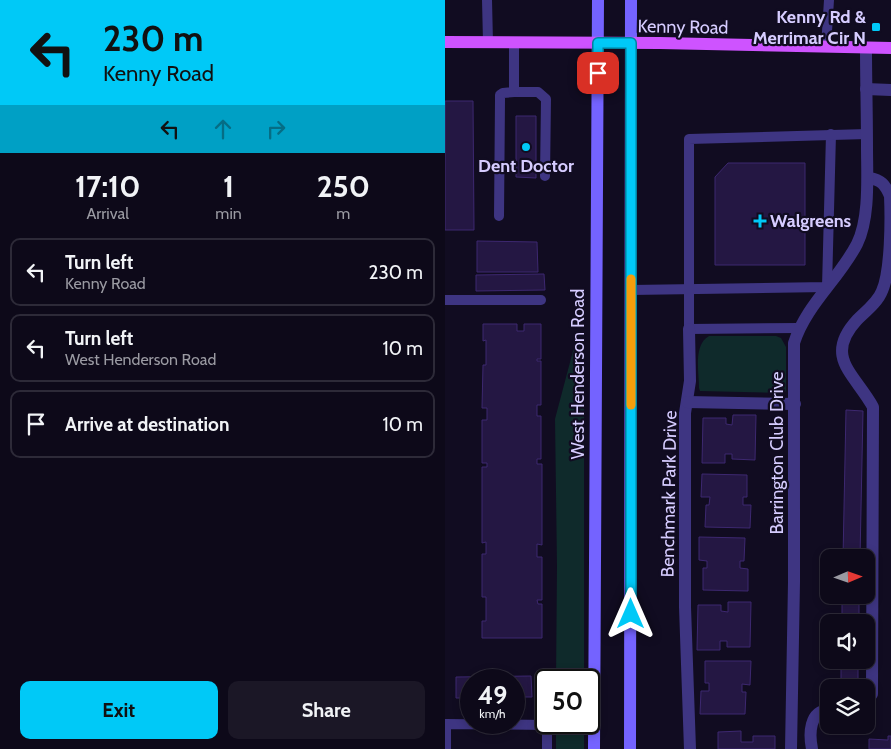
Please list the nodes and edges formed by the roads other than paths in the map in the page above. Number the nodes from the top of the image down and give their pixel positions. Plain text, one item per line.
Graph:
1 (487, 0) edge
2 (598, 0) edge
3 (631, 0) edge
4 (829, 0) edge
5 (445, 42) edge
6 (488, 42) junction
7 (514, 42) junction
8 (598, 43) junction
9 (631, 43) junction
10 (826, 47) junction
11 (866, 48) junction
12 (891, 48) edge
13 (866, 89) junction
14 (891, 90) edge
15 (514, 92) junction
16 (831, 134) junction
17 (867, 134) junction
18 (545, 176) dead end
19 (869, 178) junction
20 (499, 216) dead end
21 (827, 287) junction
22 (631, 290) junction
23 (688, 290) junction
24 (887, 293) edge
25 (445, 300) edge
26 (541, 300) dead end
27 (799, 328) junction
28 (689, 329) junction
29 (687, 402) junction
30 (795, 404) junction
31 (872, 679) edge
32 (820, 712) edge
33 (446, 749) edge
34 (547, 749) edge
35 (594, 749) edge
36 (631, 749) edge
37 (690, 749) edge
38 (791, 749) edge
39 (812, 749) edge

1 - 6 lane
2 - 8 main road, West Henderson Road
3 - 9 main road
4 - 10 lane
5 - 6 main road, Kenny Road
6 - 7 main road, Kenny Road
7 - 8 main road, Kenny Road
7 - 15 lane
8 - 9 main road, Kenny Road
8 - 35 main road, West Henderson Road
9 - 10 main road, Kenny Road
9 - 22 main road
10 - 11 main road, Kenny Road
11 - 12 main road, Kenny Road
11 - 13 street, Barrington Club Drive
13 - 14 street
13 - 17 street, Barrington Club Drive
15 - 18 lane
15 - 20 lane
16 - 17 lane
16 - 21 lane
16 - 23 lane
17 - 19 street, Barrington Club Drive
19 - 21 street, Barrington Club Drive
19 - 24 street
21 - 23 lane
21 - 27 street, Barrington Club Drive
22 - 23 lane
22 - 36 main road
23 - 28 lane
24 - 31 street
25 - 26 lane
27 - 28 lane
27 - 30 street, Barrington Club Drive
28 - 29 street, Benchmark Park Drive
29 - 30 street
29 - 37 street, Benchmark Park Drive
30 - 38 street, Barrington Club Drive
32 - 39 street
33 - 34 lane

